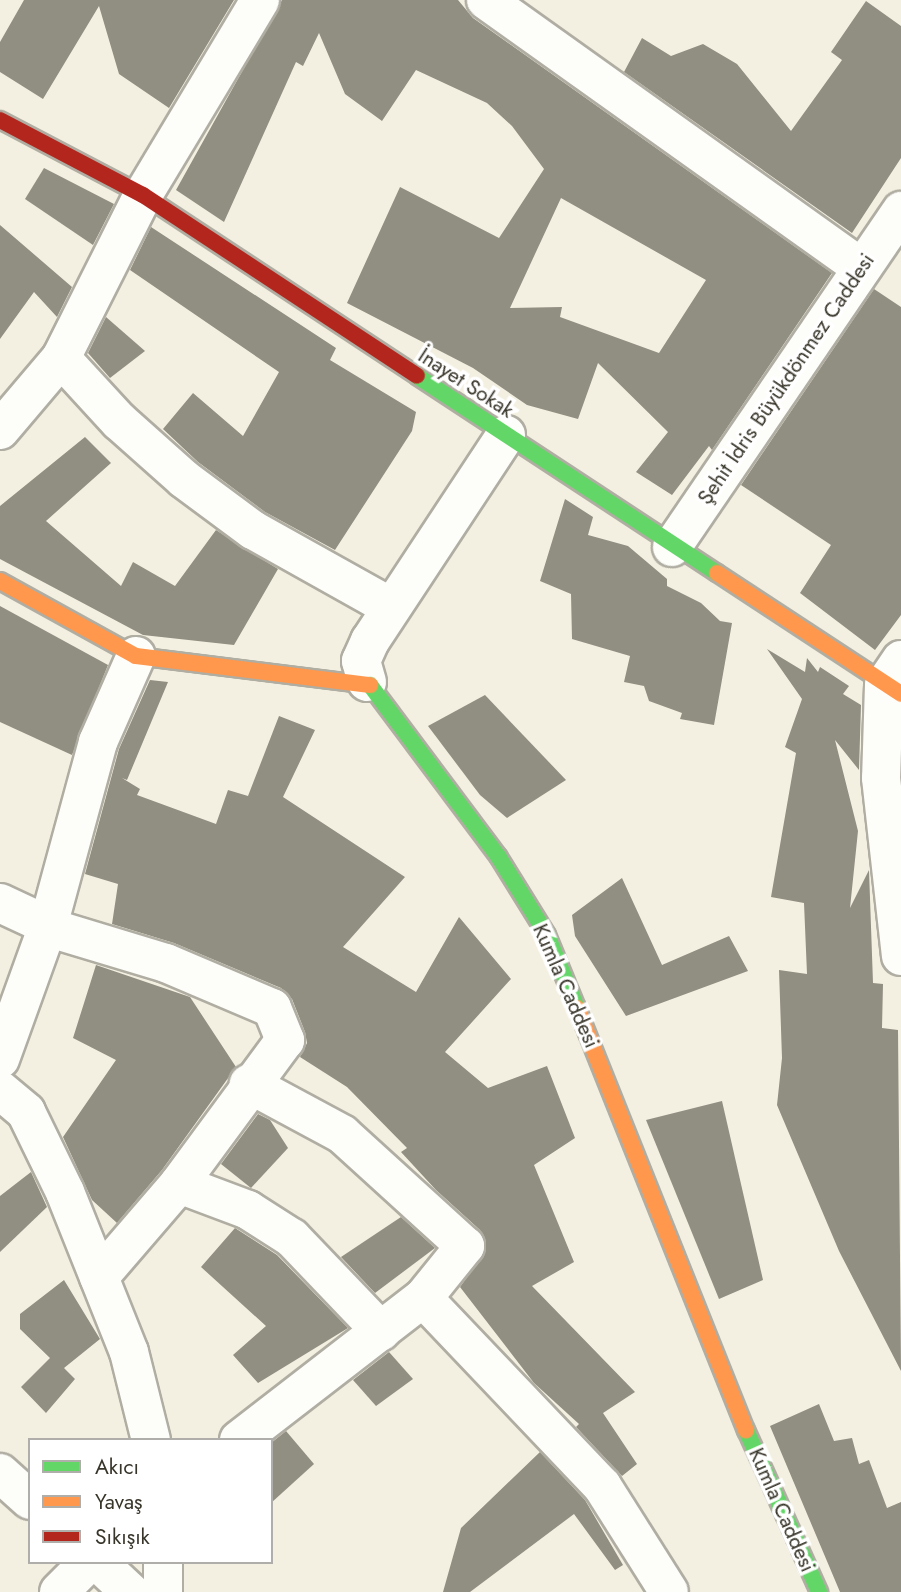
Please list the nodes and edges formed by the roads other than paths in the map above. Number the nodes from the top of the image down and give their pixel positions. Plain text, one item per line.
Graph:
1 (260, 0) edge
2 (486, 0) edge
3 (0, 120) edge
4 (142, 194) junction
5 (901, 211) edge
6 (860, 267) junction
7 (61, 358) junction
8 (0, 430) edge
9 (506, 435) junction
10 (672, 547) junction
11 (0, 581) edge
12 (391, 607) junction
13 (136, 656) junction
14 (895, 680) edge
15 (367, 682) junction
16 (0, 903) edge
17 (48, 926) junction
18 (901, 956) edge
19 (0, 1059) edge
20 (250, 1084) junction
21 (0, 1090) edge
22 (180, 1184) junction
23 (99, 1277) junction
24 (423, 1297) junction
25 (381, 1331) junction
26 (150, 1438) edge
27 (242, 1438) edge
28 (0, 1473) edge
29 (28, 1498) edge
30 (87, 1564) edge
31 (100, 1564) edge
32 (163, 1564) edge
33 (59, 1592) edge
34 (130, 1592) edge
35 (163, 1592) edge
36 (669, 1592) edge
37 (819, 1592) edge

1 - 4 street
2 - 6 street
3 - 4 street, İnayet Sokak
4 - 7 street
4 - 9 street, İnayet Sokak
5 - 6 street, Şehit İdris Büyükdönmez Caddesi
6 - 10 street, Şehit İdris Büyükdönmez Caddesi
7 - 8 street
7 - 12 street
9 - 10 street, İnayet Sokak
9 - 12 street
10 - 14 street, İnayet Sokak
11 - 13 street
12 - 15 street
13 - 15 street
13 - 17 street
14 - 18 street
15 - 37 street, Kumla Caddesi
16 - 17 street
17 - 19 street
17 - 20 street
20 - 22 street
20 - 24 street
21 - 23 street
22 - 23 street
22 - 25 street
23 - 26 street
24 - 25 street
24 - 36 street
25 - 27 street
28 - 29 street
30 - 33 street
31 - 34 street
32 - 35 street

